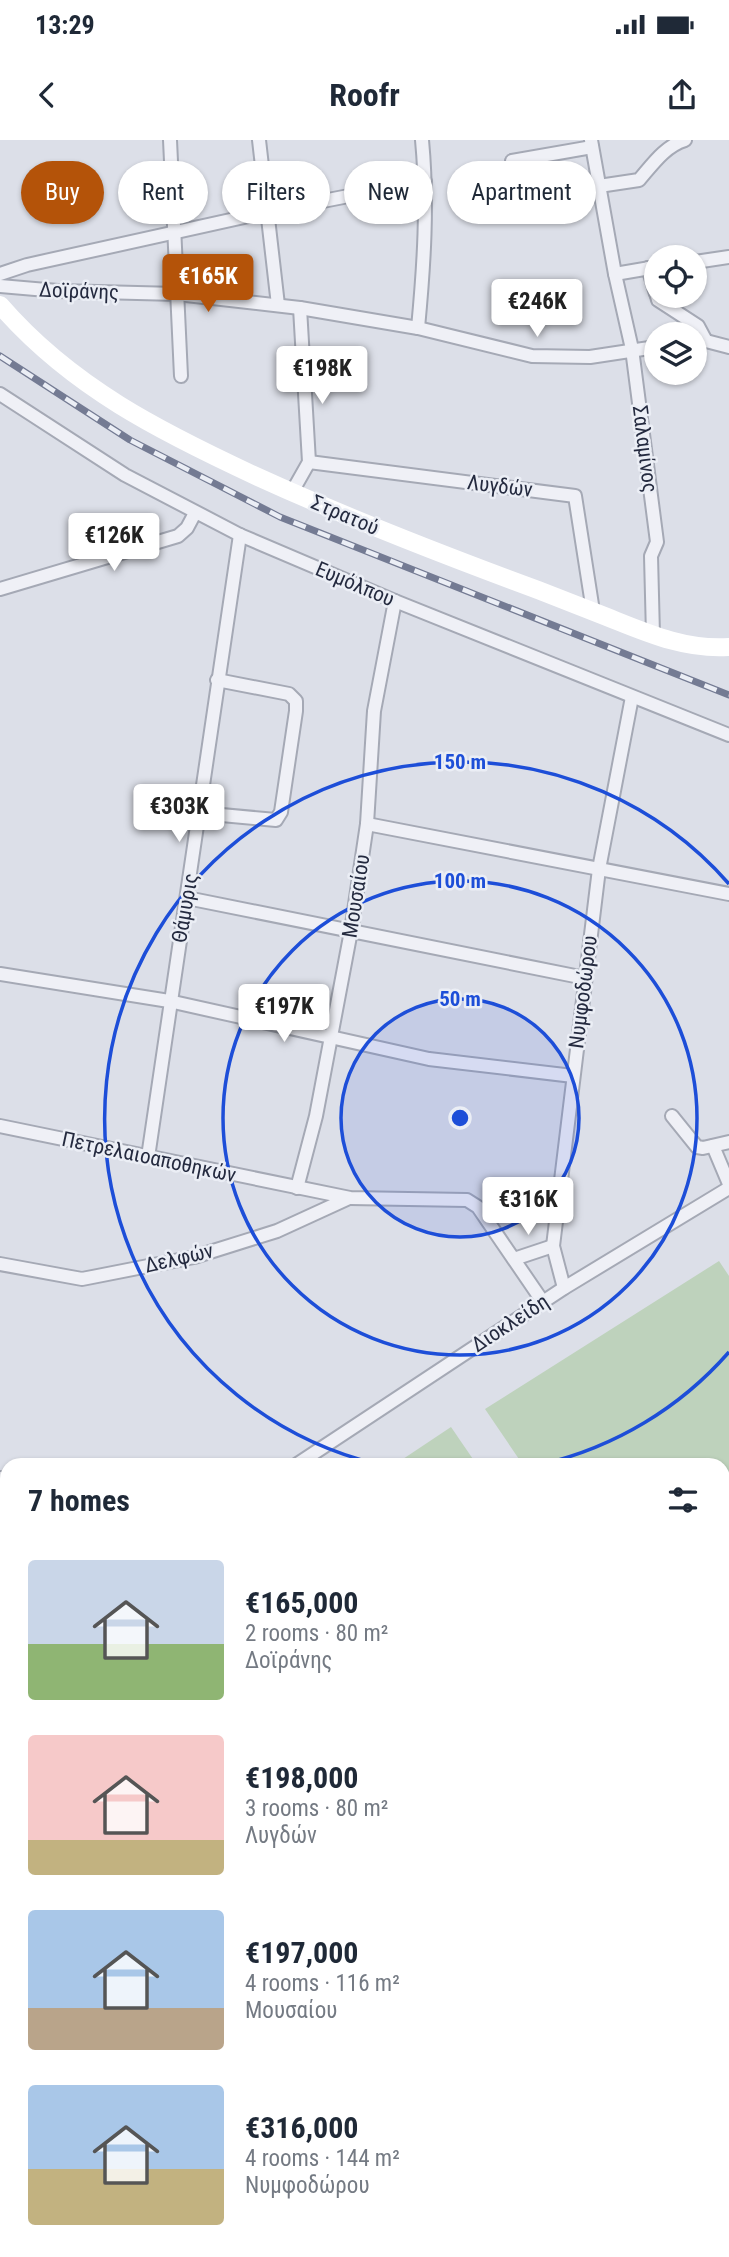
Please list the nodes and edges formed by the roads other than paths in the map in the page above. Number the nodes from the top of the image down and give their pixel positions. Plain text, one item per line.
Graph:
1 (170, 140) edge
2 (259, 140) edge
3 (422, 140) edge
4 (685, 140) edge
5 (592, 143) edge
6 (261, 161) edge
7 (424, 161) edge
8 (512, 161) dead end
9 (599, 186) junction
10 (222, 223) edge
11 (268, 224) edge
12 (425, 224) edge
13 (175, 234) junction
14 (729, 257) edge
15 (707, 260) edge
16 (644, 269) edge
17 (0, 274) edge
18 (615, 274) junction
19 (0, 286) edge
20 (177, 294) junction
21 (0, 305) edge
22 (278, 306) junction
23 (300, 308) junction
24 (670, 308) edge
25 (692, 322) edge
26 (418, 328) junction
27 (707, 343) edge
28 (729, 347) edge
29 (644, 348) edge
30 (632, 349) junction
31 (181, 376) dead end
32 (0, 394) edge
33 (309, 462) junction
34 (292, 492) junction
35 (195, 513) junction
36 (240, 535) junction
37 (0, 589) edge
38 (395, 601) junction
39 (593, 611) junction
40 (653, 635) junction
41 (729, 647) edge
42 (217, 680) junction
43 (632, 697) junction
44 (729, 735) edge
45 (200, 813) junction
46 (367, 824) junction
47 (599, 869) junction
48 (729, 894) edge
49 (187, 898) junction
50 (351, 931) junction
51 (0, 974) edge
52 (584, 978) junction
53 (169, 1001) junction
54 (332, 1038) junction
55 (573, 1076) junction
56 (672, 1116) dead end
57 (0, 1126) edge
58 (729, 1142) edge
59 (713, 1146) junction
60 (148, 1157) junction
61 (729, 1186) edge
62 (298, 1188) junction
63 (350, 1198) junction
64 (553, 1246) junction
65 (514, 1259) junction
66 (0, 1264) edge
67 (565, 1288) junction
68 (543, 1302) junction
69 (307, 1458) edge

1 - 13 street
2 - 6 street
3 - 7 street
4 - 9 street
5 - 8 street
5 - 9 street, Σαλαμίνος
9 - 18 street, Σαλαμίνος
10 - 13 street
11 - 22 street
12 - 26 street
13 - 17 street
13 - 20 street
14 - 15 street
16 - 18 street
18 - 30 street, Σαλαμίνος
19 - 20 street, Δοϊράνης
20 - 22 street, Δοϊράνης
20 - 31 street
21 - 34 main road, Στρατού
22 - 23 street, Δοϊράνης
23 - 26 street, Δοϊράνης
23 - 33 street
24 - 25 street
26 - 30 street, Δοϊράνης
27 - 28 street
29 - 30 street, Δοϊράνης
30 - 40 street, Σαλαμίνος
32 - 35 street, Ευμόλπου
33 - 34 street
33 - 39 street, Λυγδών
34 - 39 main road, Στρατού
35 - 36 street, Ευμόλπου
35 - 37 street
36 - 38 street, Ευμόλπου
36 - 42 street, Θάμυρις
38 - 43 street, Ευμόλπου
38 - 46 street, Μουσαίου
39 - 40 main road, Στρατού
40 - 41 main road, Στρατού
42 - 45 street, Θάμυρις
42 - 45 street
43 - 44 street, Ευμόλπου
43 - 47 street, Νυμφοδώρου
45 - 49 street, Θάμυρις
46 - 47 street
46 - 50 street, Μουσαίου
47 - 48 street
47 - 52 street, Νυμφοδώρου
49 - 50 street
49 - 53 street, Θάμυρις
50 - 52 street
50 - 54 street, Μουσαίου
51 - 53 street
52 - 55 street, Νυμφοδώρου
53 - 54 street
53 - 60 street, Θάμυρις
54 - 55 street
54 - 62 street, Μουσαίου
55 - 64 street, Νυμφοδώρου
56 - 59 street
57 - 60 street, Πετρελαιοαποθηκών
58 - 59 street
59 - 61 street
60 - 62 street, Πετρελαιοαποθηκών
61 - 67 street, Διοκλείδη
62 - 63 street, Πετρελαιοαποθηκών
63 - 65 street, Πετρελαιοαποθηκών
63 - 66 street, Δελφών
64 - 65 street
64 - 67 street, Νυμφοδώρου
65 - 68 street
67 - 68 street, Διοκλείδη
68 - 69 street, Διοκλείδη

